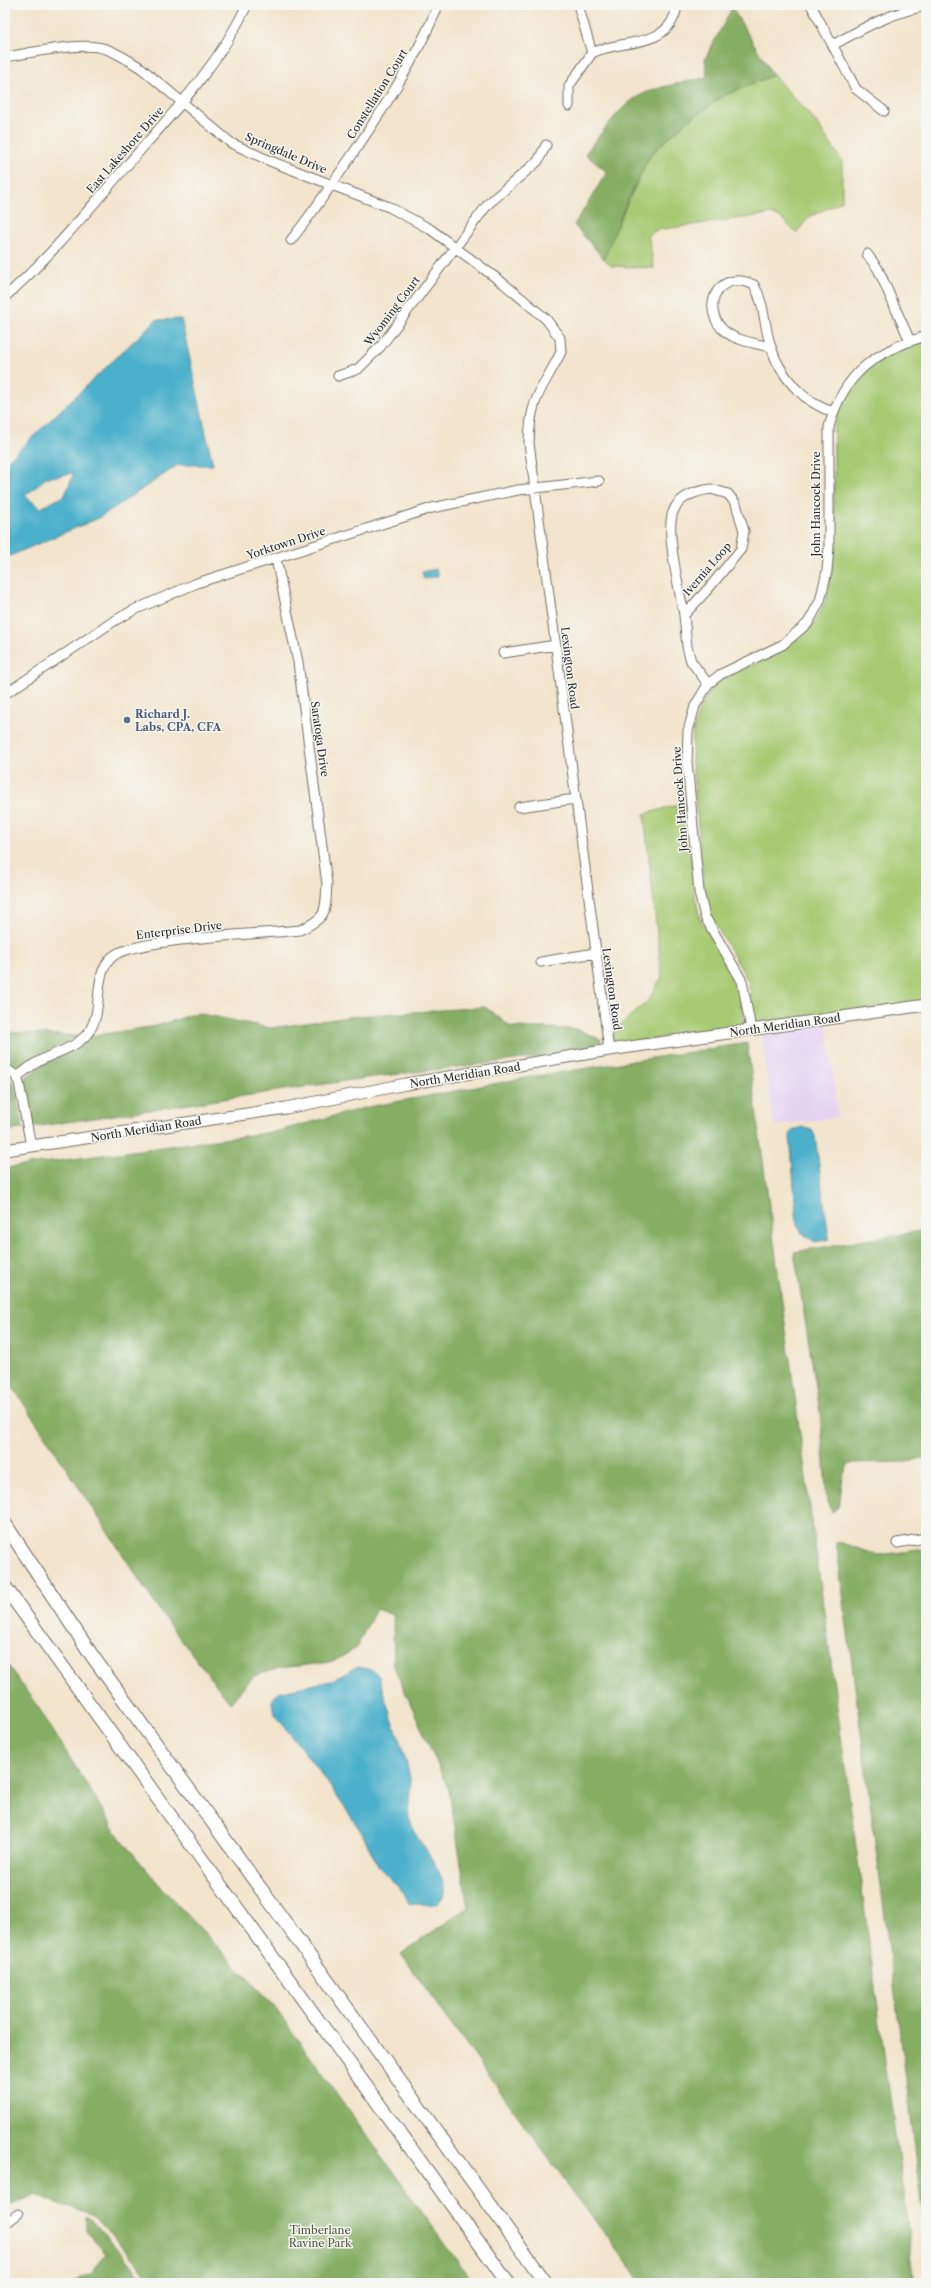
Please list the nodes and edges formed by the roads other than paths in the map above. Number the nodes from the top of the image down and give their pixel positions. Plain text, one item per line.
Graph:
1 (247, 5) edge
2 (578, 5) edge
3 (677, 5) edge
4 (811, 5) edge
5 (926, 6) edge
6 (436, 11) dead end
7 (833, 45) junction
8 (592, 53) junction
9 (5, 57) edge
10 (182, 102) junction
11 (569, 106) dead end
12 (884, 110) dead end
13 (546, 145) dead end
14 (332, 185) junction
15 (291, 240) dead end
16 (454, 247) junction
17 (867, 254) dead end
18 (5, 297) edge
19 (532, 306) joint
20 (926, 336) edge
21 (910, 340) junction
22 (771, 347) junction
23 (338, 376) dead end
24 (833, 412) junction
25 (599, 481) dead end
26 (534, 489) junction
27 (276, 559) junction
28 (684, 615) junction
29 (556, 645) junction
30 (503, 653) dead end
31 (708, 684) junction
32 (5, 694) edge
33 (575, 799) junction
34 (519, 807) dead end
35 (318, 922) joint
36 (595, 953) junction
37 (541, 962) dead end
38 (926, 1005) edge
39 (751, 1029) junction
40 (609, 1050) junction
41 (5, 1068) edge
42 (16, 1078) junction
43 (31, 1146) junction
44 (5, 1150) edge
45 (5, 1524) edge
46 (926, 1538) edge
47 (897, 1543) dead end
48 (5, 1587) edge
49 (18, 2214) dead end
50 (5, 2224) edge
51 (508, 2283) edge
52 (546, 2283) edge

1 - 10 street, East Lakeshore Drive
2 - 8 street
3 - 8 street
4 - 7 street
5 - 7 street
6 - 14 street, Constellation Court
7 - 12 street
8 - 11 street
9 - 10 street, Springdale Drive
10 - 14 street, Springdale Drive
10 - 18 street, East Lakeshore Drive
13 - 16 street, Wyoming Court
14 - 15 street, Constellation Court
14 - 16 street, Springdale Drive
16 - 19 street, Springdale Drive
16 - 23 street, Wyoming Court
17 - 21 street
19 - 26 street, Lexington Road
20 - 21 street, John Hancock Drive
21 - 24 street, John Hancock Drive
22 - 22 street
22 - 24 street
24 - 31 street, John Hancock Drive
25 - 26 street, Yorktown Drive
26 - 27 street, Yorktown Drive
26 - 29 street, Lexington Road
27 - 32 street, Yorktown Drive
27 - 35 street, Saratoga Drive
28 - 28 street, Ivernia Loop
28 - 31 street, Ivernia Loop
29 - 30 street
29 - 33 street, Lexington Road
31 - 39 street, John Hancock Drive
33 - 34 street
33 - 36 street, Lexington Road
35 - 42 street, Enterprise Drive
36 - 37 street
36 - 40 street, Lexington Road
38 - 39 main road, North Meridian Road
39 - 40 main road, North Meridian Road
40 - 43 main road, North Meridian Road
41 - 42 street
42 - 43 street
43 - 44 main road, North Meridian Road
45 - 52 highway
46 - 47 street
48 - 51 highway
49 - 50 street

